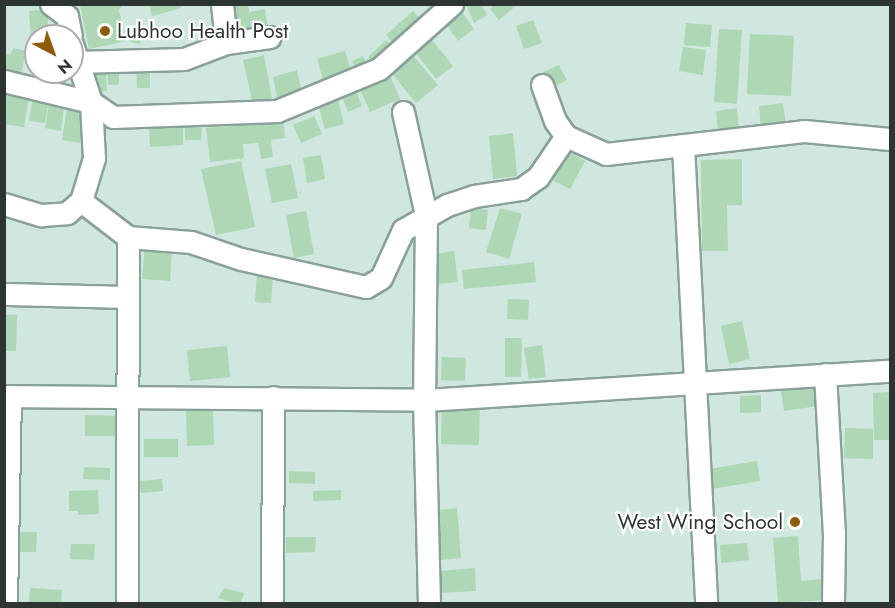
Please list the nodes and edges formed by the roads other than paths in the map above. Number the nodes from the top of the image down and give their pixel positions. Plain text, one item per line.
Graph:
1 (51, 4) edge
2 (222, 4) edge
3 (452, 4) edge
4 (69, 24) edge
5 (270, 37) dead end
6 (226, 43) junction
7 (84, 54) edge
8 (4, 81) edge
9 (84, 82) edge
10 (542, 86) dead end
11 (91, 102) junction
12 (403, 112) dead end
13 (566, 136) junction
14 (891, 139) edge
15 (683, 145) junction
16 (81, 201) junction
17 (4, 204) edge
18 (426, 215) junction
19 (128, 237) junction
20 (4, 294) edge
21 (127, 297) junction
22 (891, 371) edge
23 (825, 374) junction
24 (695, 381) junction
25 (7, 396) edge
26 (126, 396) junction
27 (273, 397) junction
28 (424, 400) junction
29 (6, 603) edge
30 (127, 603) edge
31 (272, 603) edge
32 (429, 603) edge
33 (706, 603) edge
34 (833, 603) edge

1 - 4 street
2 - 6 street
3 - 11 street
5 - 6 street
6 - 7 street
8 - 11 street
9 - 11 street
10 - 13 street
11 - 16 street
12 - 18 street
13 - 15 street
13 - 18 street
14 - 15 street
15 - 24 street
16 - 17 street
16 - 19 street
18 - 19 street
18 - 28 street
19 - 21 street
20 - 21 street
21 - 26 street
22 - 23 street
23 - 24 street
23 - 34 street
24 - 28 street
24 - 33 street
25 - 26 street
25 - 29 street
26 - 27 street
26 - 30 street
27 - 28 street
27 - 31 street
28 - 32 street

